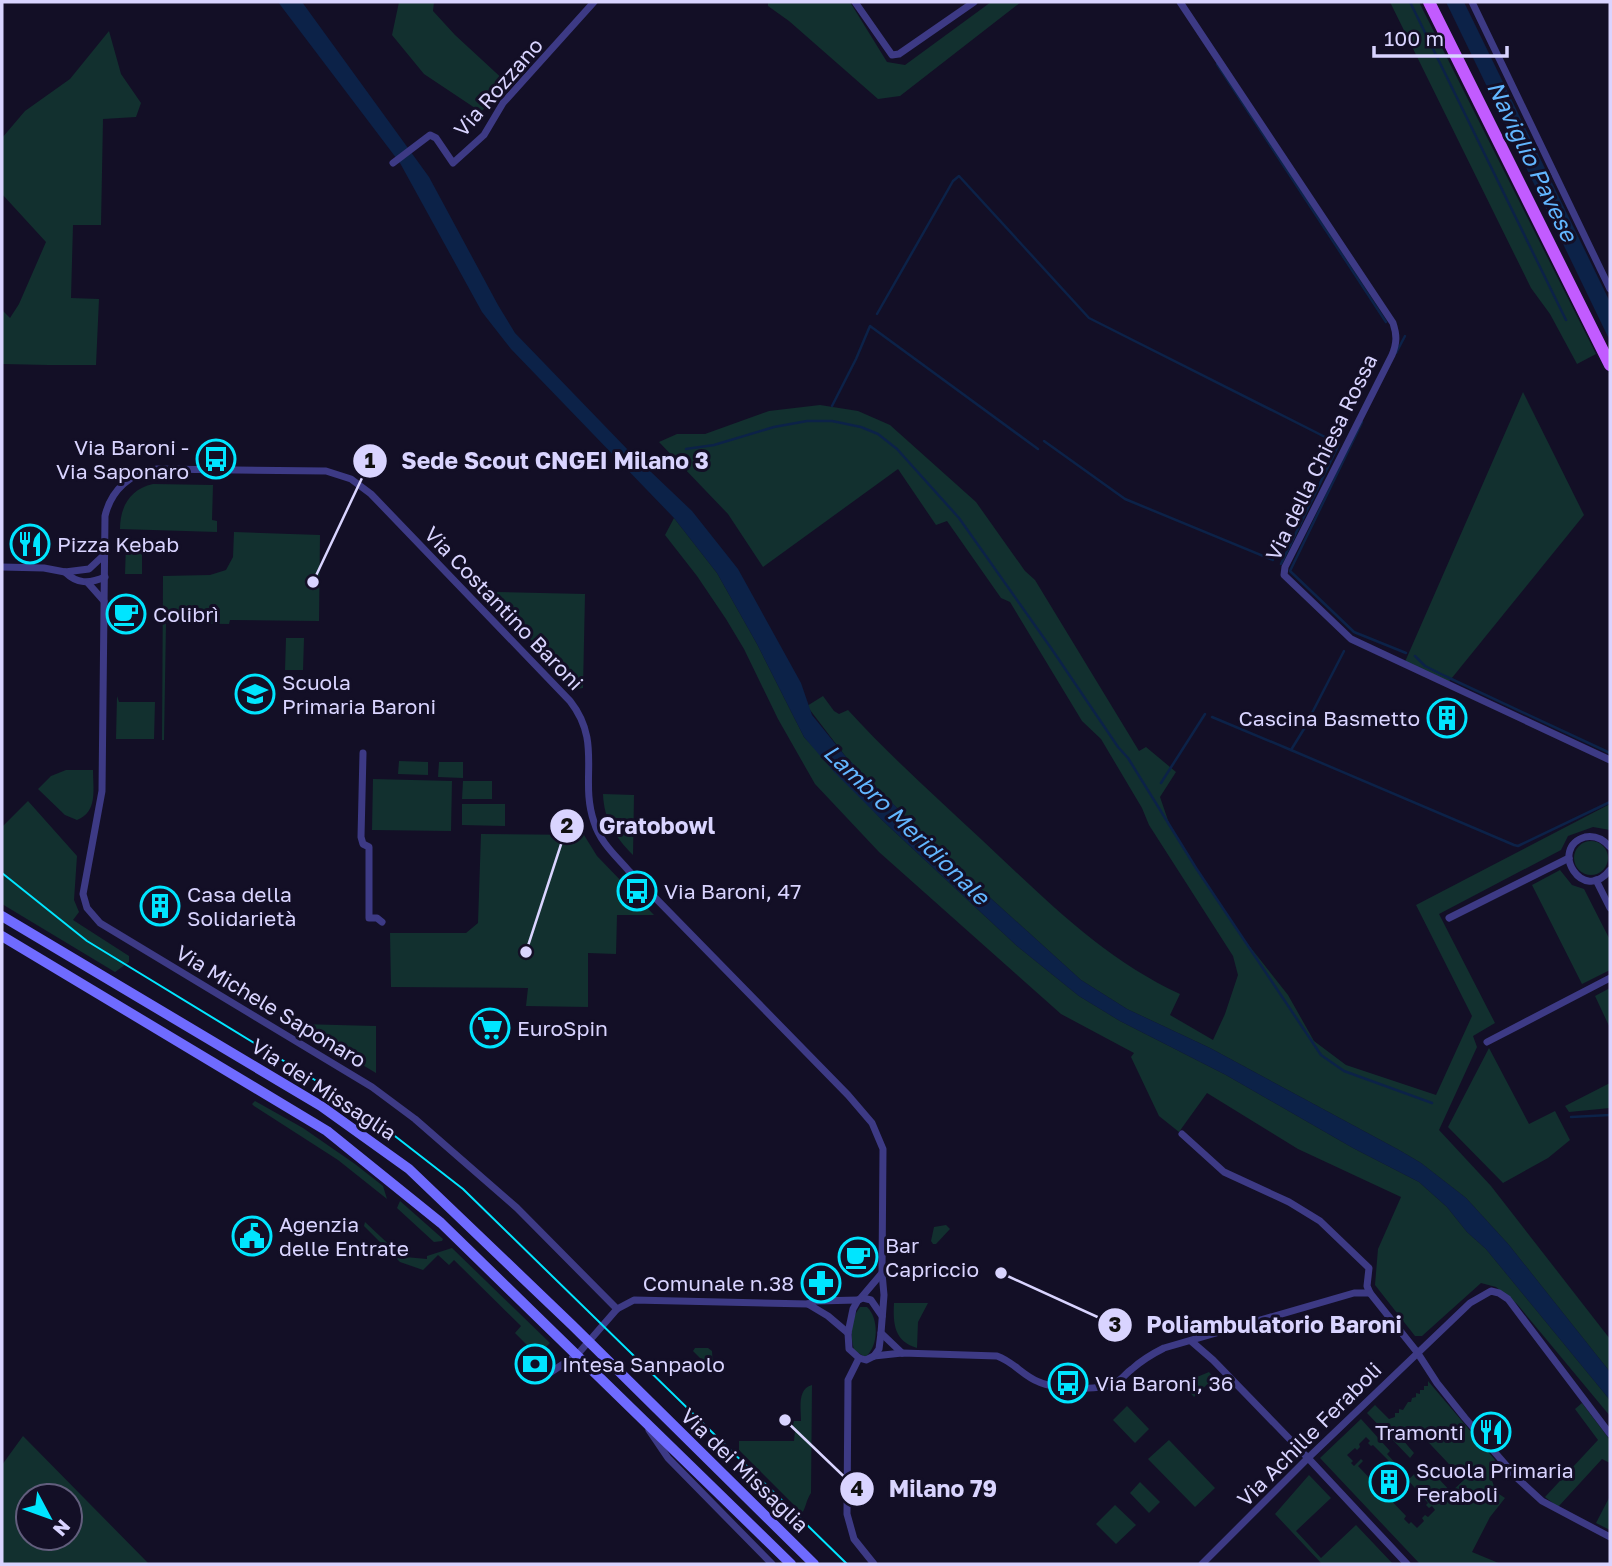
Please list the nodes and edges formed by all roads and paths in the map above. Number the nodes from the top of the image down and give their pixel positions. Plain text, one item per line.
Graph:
1 (594, 2) edge
2 (855, 2) edge
3 (974, 2) edge
4 (1180, 2) edge
5 (1429, 2) edge
6 (1472, 2) edge
7 (393, 163) dead end
8 (1610, 289) edge
9 (1610, 365) edge
10 (105, 554) junction
11 (2, 567) edge
12 (89, 569) junction
13 (65, 572) junction
14 (105, 577) junction
15 (88, 583) junction
16 (105, 602) junction
17 (363, 753) dead end
18 (1610, 760) edge
19 (1610, 847) edge
20 (1569, 858) junction
21 (1609, 874) edge
22 (1596, 880) junction
23 (1610, 908) edge
24 (2, 916) edge
25 (1449, 918) dead end
26 (382, 922) dead end
27 (2, 936) edge
28 (1610, 978) edge
29 (1487, 1042) dead end
30 (1182, 1134) dead end
31 (882, 1273) junction
32 (1370, 1293) junction
33 (859, 1300) junction
34 (808, 1304) junction
35 (617, 1309) junction
36 (882, 1317) junction
37 (848, 1333) junction
38 (881, 1333) junction
39 (1191, 1341) junction
40 (589, 1344) junction
41 (1417, 1352) junction
42 (902, 1353) junction
43 (578, 1355) junction
44 (874, 1356) junction
45 (859, 1358) junction
46 (551, 1372) dead end
47 (645, 1423) junction
48 (1610, 1434) edge
49 (1308, 1458) junction
50 (1610, 1537) edge
51 (772, 1564) edge
52 (791, 1564) edge
53 (814, 1564) edge
54 (874, 1564) edge
55 (1202, 1564) edge
56 (1407, 1564) edge

1 - 7 street, Via Rozzano
2 - 3 street
4 - 18 street, Via della Chiesa Rossa
5 - 9 main road
6 - 8 street
10 - 12 street
10 - 14 street, Via Costantino Baroni
10 - 31 street, Via Costantino Baroni
11 - 13 street
12 - 13 street
12 - 14 street
13 - 15 street
14 - 15 street
14 - 16 street, Via Michele Saponaro
15 - 16 street
16 - 35 street, Via Michele Saponaro
17 - 26 street
19 - 20 street
20 - 22 street
20 - 25 street
21 - 22 street
22 - 23 street
24 - 40 main road, Via dei Missaglia
27 - 43 main road, Via dei Missaglia
28 - 29 street
30 - 32 street
31 - 33 street
31 - 36 street, Via Costantino Baroni
32 - 39 street
32 - 41 street
33 - 34 street
33 - 36 street
33 - 37 street
34 - 35 street
34 - 37 street
35 - 40 street
36 - 38 street, Via Costantino Baroni
37 - 45 street
38 - 42 street
38 - 44 street, Via Costantino Baroni
39 - 42 street
39 - 49 street
40 - 43 street
40 - 53 main road, Via dei Missaglia
41 - 48 street, Via Achille Feraboli
41 - 49 street, Via Achille Feraboli
41 - 50 street
42 - 44 street
43 - 46 street
43 - 47 main road, Via dei Missaglia
44 - 45 street
45 - 54 street
47 - 51 street, Via dei Missaglia
47 - 52 main road, Via dei Missaglia
49 - 55 street, Via Achille Feraboli
49 - 56 street

